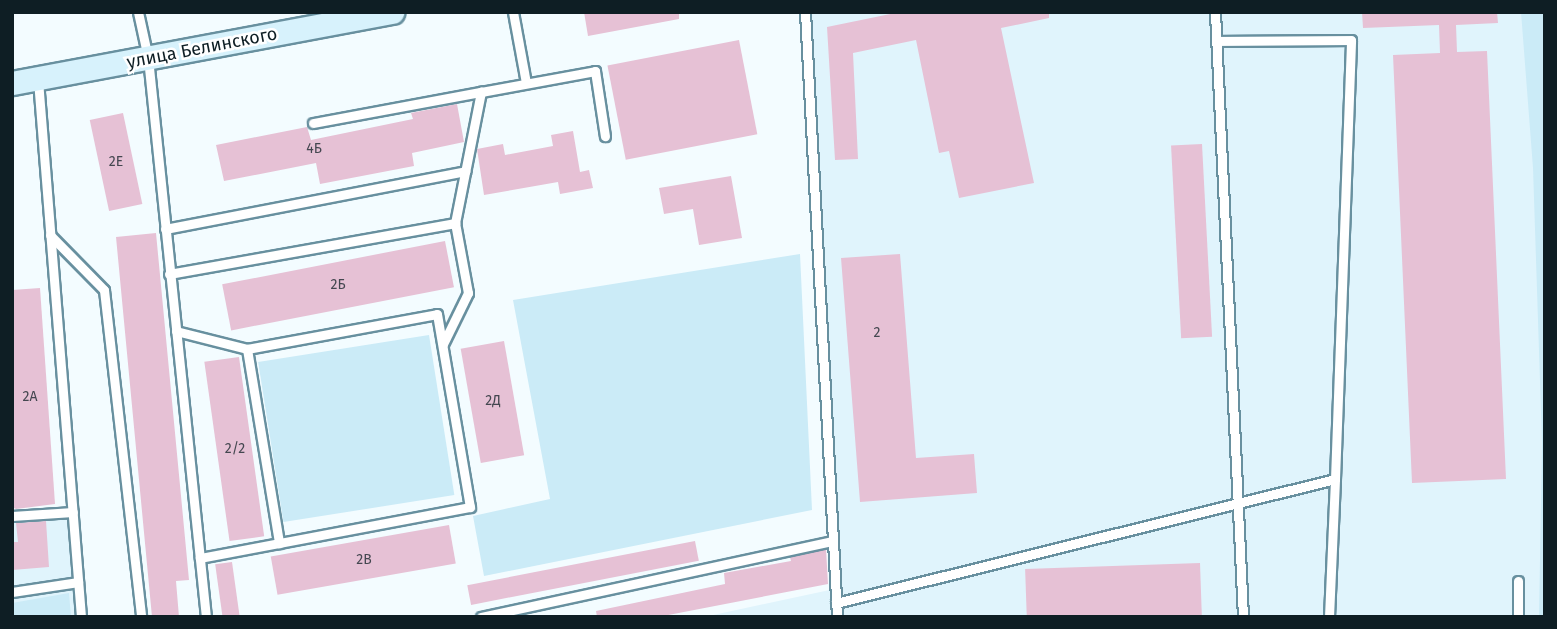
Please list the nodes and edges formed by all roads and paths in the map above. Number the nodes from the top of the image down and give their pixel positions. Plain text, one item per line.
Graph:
1 (138, 12) edge
2 (392, 12) edge
3 (513, 12) edge
4 (805, 12) edge
5 (1215, 12) edge
6 (1216, 41) junction
7 (148, 58) junction
8 (38, 78) junction
9 (12, 83) edge
10 (526, 83) junction
11 (481, 92) junction
12 (313, 123) dead end
13 (605, 136) dead end
14 (465, 171) junction
15 (455, 223) junction
16 (164, 229) junction
17 (51, 235) junction
18 (169, 274) junction
19 (176, 331) junction
20 (442, 345) junction
21 (247, 349) junction
22 (1335, 479) junction
23 (1235, 501) junction
24 (73, 512) junction
25 (12, 516) edge
26 (832, 541) junction
27 (279, 543) junction
28 (200, 558) junction
29 (1518, 581) dead end
30 (78, 583) junction
31 (12, 593) edge
32 (836, 603) junction
33 (80, 617) edge
34 (141, 617) edge
35 (206, 617) edge
36 (481, 617) edge
37 (837, 617) edge
38 (1243, 617) edge
39 (1329, 617) edge
40 (1518, 617) edge

1 - 7 lane
2 - 7 street, улица Белинского
3 - 10 lane
4 - 26 lane
5 - 6 lane
6 - 22 lane
6 - 23 lane
7 - 8 street, улица Белинского
7 - 16 lane
8 - 9 street, улица Белинского
8 - 17 lane
10 - 11 lane
10 - 13 lane
11 - 12 lane
11 - 14 lane
14 - 15 lane
14 - 16 lane
15 - 18 lane
15 - 20 lane
16 - 18 lane
17 - 24 lane
17 - 34 lane
18 - 19 lane
19 - 21 lane
19 - 28 lane
20 - 21 lane
20 - 27 lane
21 - 27 lane
22 - 23 lane
22 - 39 lane
23 - 32 lane
23 - 38 lane
24 - 25 lane
24 - 30 lane
26 - 32 lane
26 - 36 lane
27 - 28 lane
28 - 35 lane
29 - 40 lane
30 - 31 lane
30 - 33 lane
32 - 37 lane

